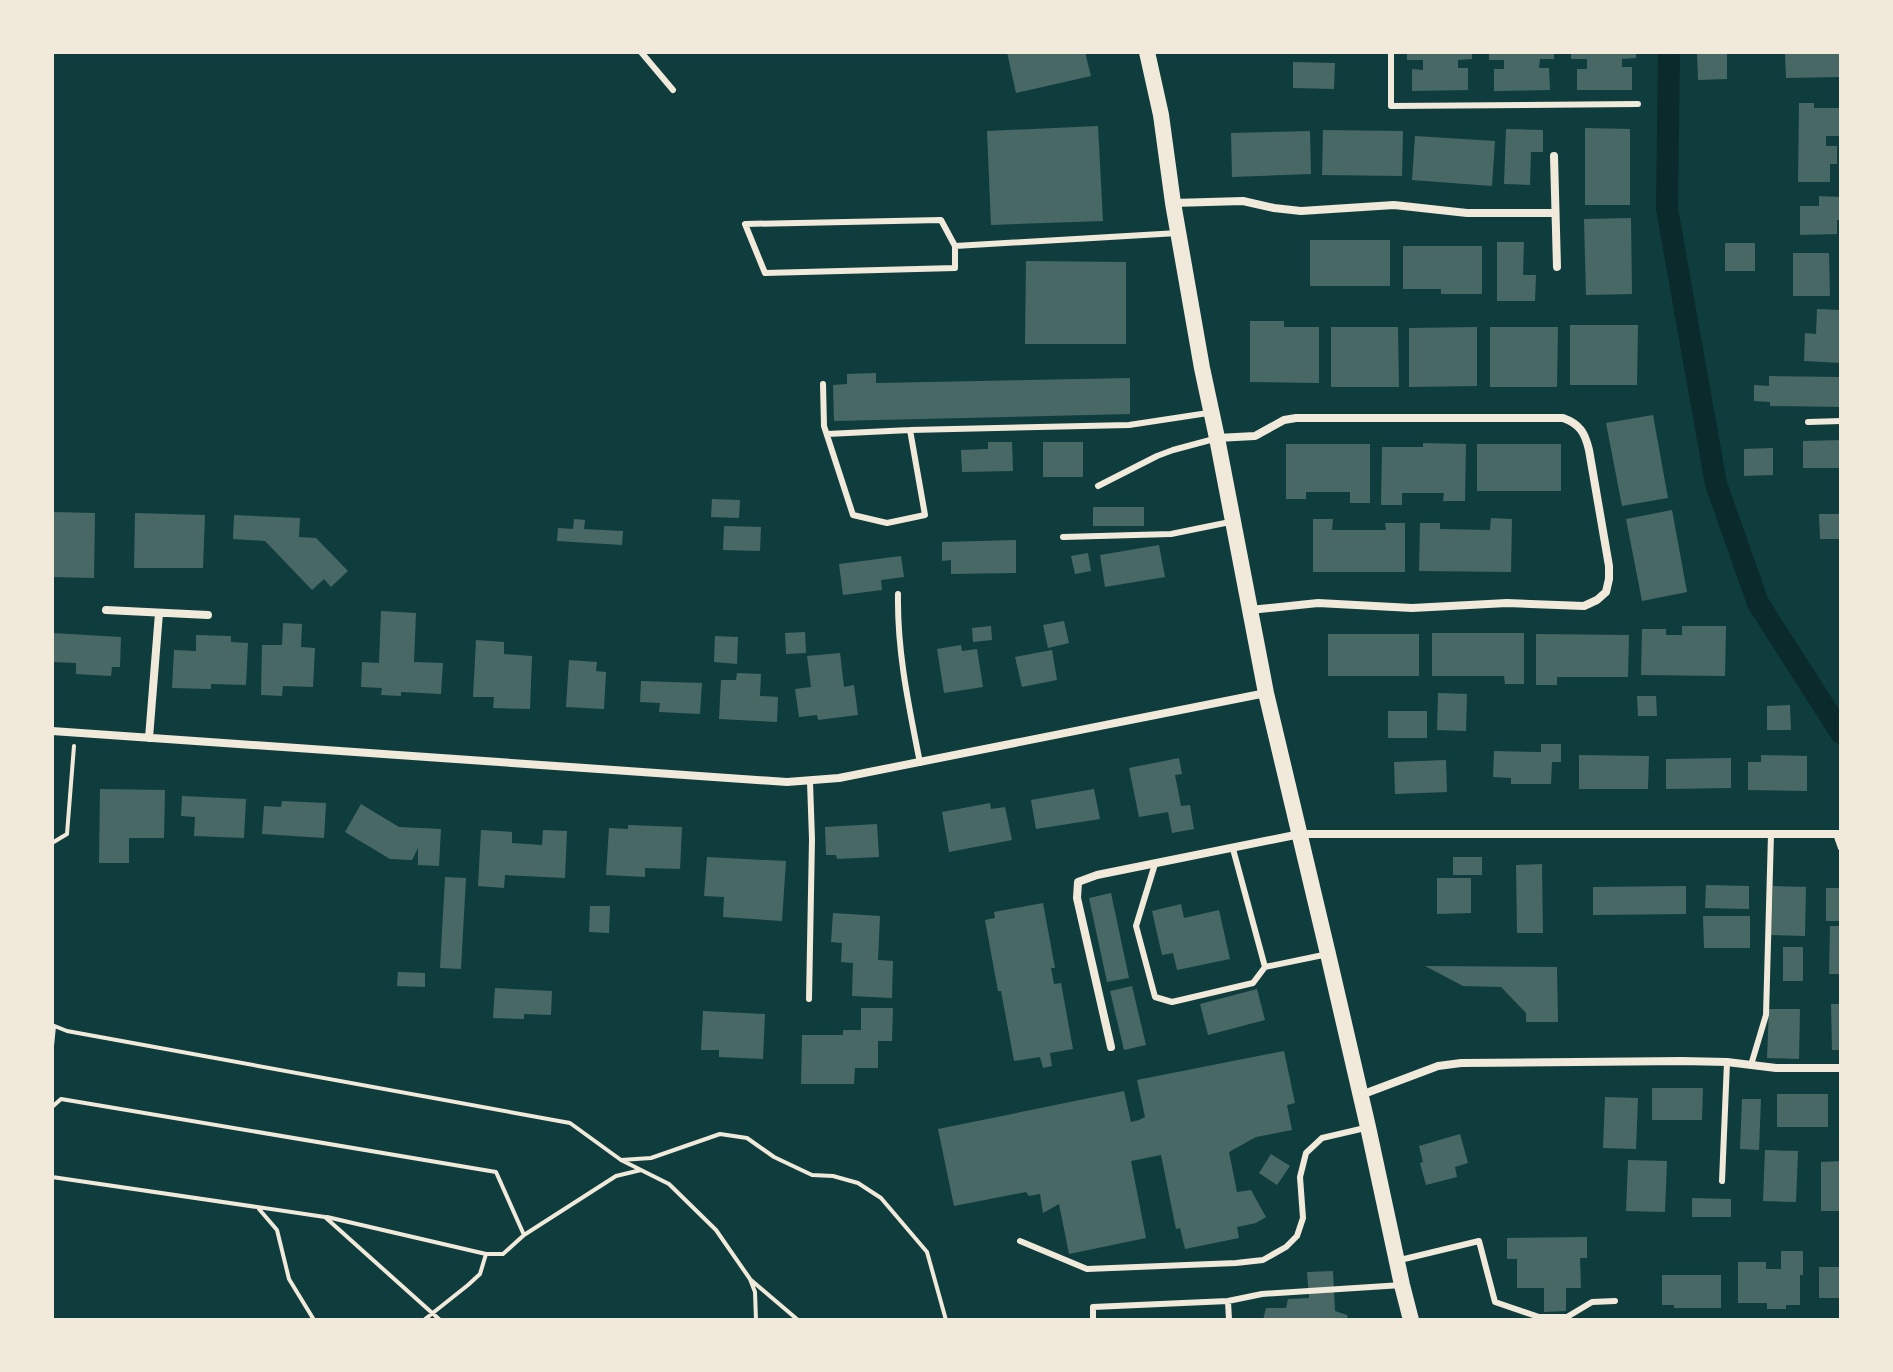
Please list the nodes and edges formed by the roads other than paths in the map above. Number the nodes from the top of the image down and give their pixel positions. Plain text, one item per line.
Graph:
1 (641, 52) edge
2 (1147, 52) edge
3 (1391, 52) edge
4 (673, 90) dead end
5 (1638, 104) dead end
6 (1554, 156) dead end
7 (1173, 203) junction
8 (1555, 213) junction
9 (1178, 233) junction
10 (955, 246) junction
11 (1557, 267) dead end
12 (823, 384) dead end
13 (1212, 413) junction
14 (1841, 421) edge
15 (1808, 422) dead end
16 (910, 430) junction
17 (827, 434) junction
18 (1217, 438) junction
19 (1098, 486) dead end
20 (1233, 522) junction
21 (1063, 537) dead end
22 (898, 594) dead end
23 (106, 610) dead end
24 (1250, 610) junction
25 (159, 613) junction
26 (208, 615) dead end
27 (1266, 693) junction
28 (52, 731) edge
29 (149, 738) junction
30 (920, 763) junction
31 (810, 782) junction
32 (1300, 834) junction
33 (1771, 834) junction
34 (1838, 834) edge
35 (1841, 848) edge
36 (1233, 849) junction
37 (1155, 864) junction
38 (1328, 954) junction
39 (1265, 967) junction
40 (809, 999) dead end
41 (1111, 1047) dead end
42 (1727, 1062) junction
43 (1751, 1065) junction
44 (1841, 1068) edge
45 (1361, 1095) junction
46 (1368, 1127) junction
47 (1722, 1181) dead end
48 (1020, 1241) dead end
49 (1397, 1261) junction
50 (1402, 1285) junction
51 (1228, 1301) junction
52 (1615, 1301) dead end
53 (1093, 1320) edge
54 (1229, 1320) edge
55 (1411, 1320) edge

1 - 4 lane
2 - 7 main road
3 - 5 lane
6 - 8 street
7 - 8 street
7 - 9 main road
8 - 11 street
9 - 10 lane
9 - 13 main road
10 - 10 lane
12 - 17 lane
13 - 16 lane
13 - 18 main road
14 - 15 lane
16 - 17 lane
16 - 17 lane
18 - 19 lane
18 - 20 main road
18 - 24 street
20 - 21 lane
20 - 24 main road
22 - 30 lane
23 - 25 street
24 - 27 main road
25 - 26 street
25 - 29 street
27 - 30 street
27 - 32 main road
28 - 29 street
29 - 31 street
30 - 31 street
31 - 40 lane
32 - 33 street
32 - 36 street
32 - 38 main road
33 - 34 street
33 - 43 lane
34 - 35 lane
36 - 37 street
36 - 39 lane
37 - 39 lane
37 - 41 street
38 - 39 lane
38 - 45 main road
42 - 43 street
42 - 45 street
42 - 47 lane
43 - 44 street
45 - 46 main road
46 - 48 lane
46 - 49 main road
49 - 50 main road
49 - 52 lane
50 - 51 lane
50 - 55 main road
51 - 53 lane
51 - 54 lane

